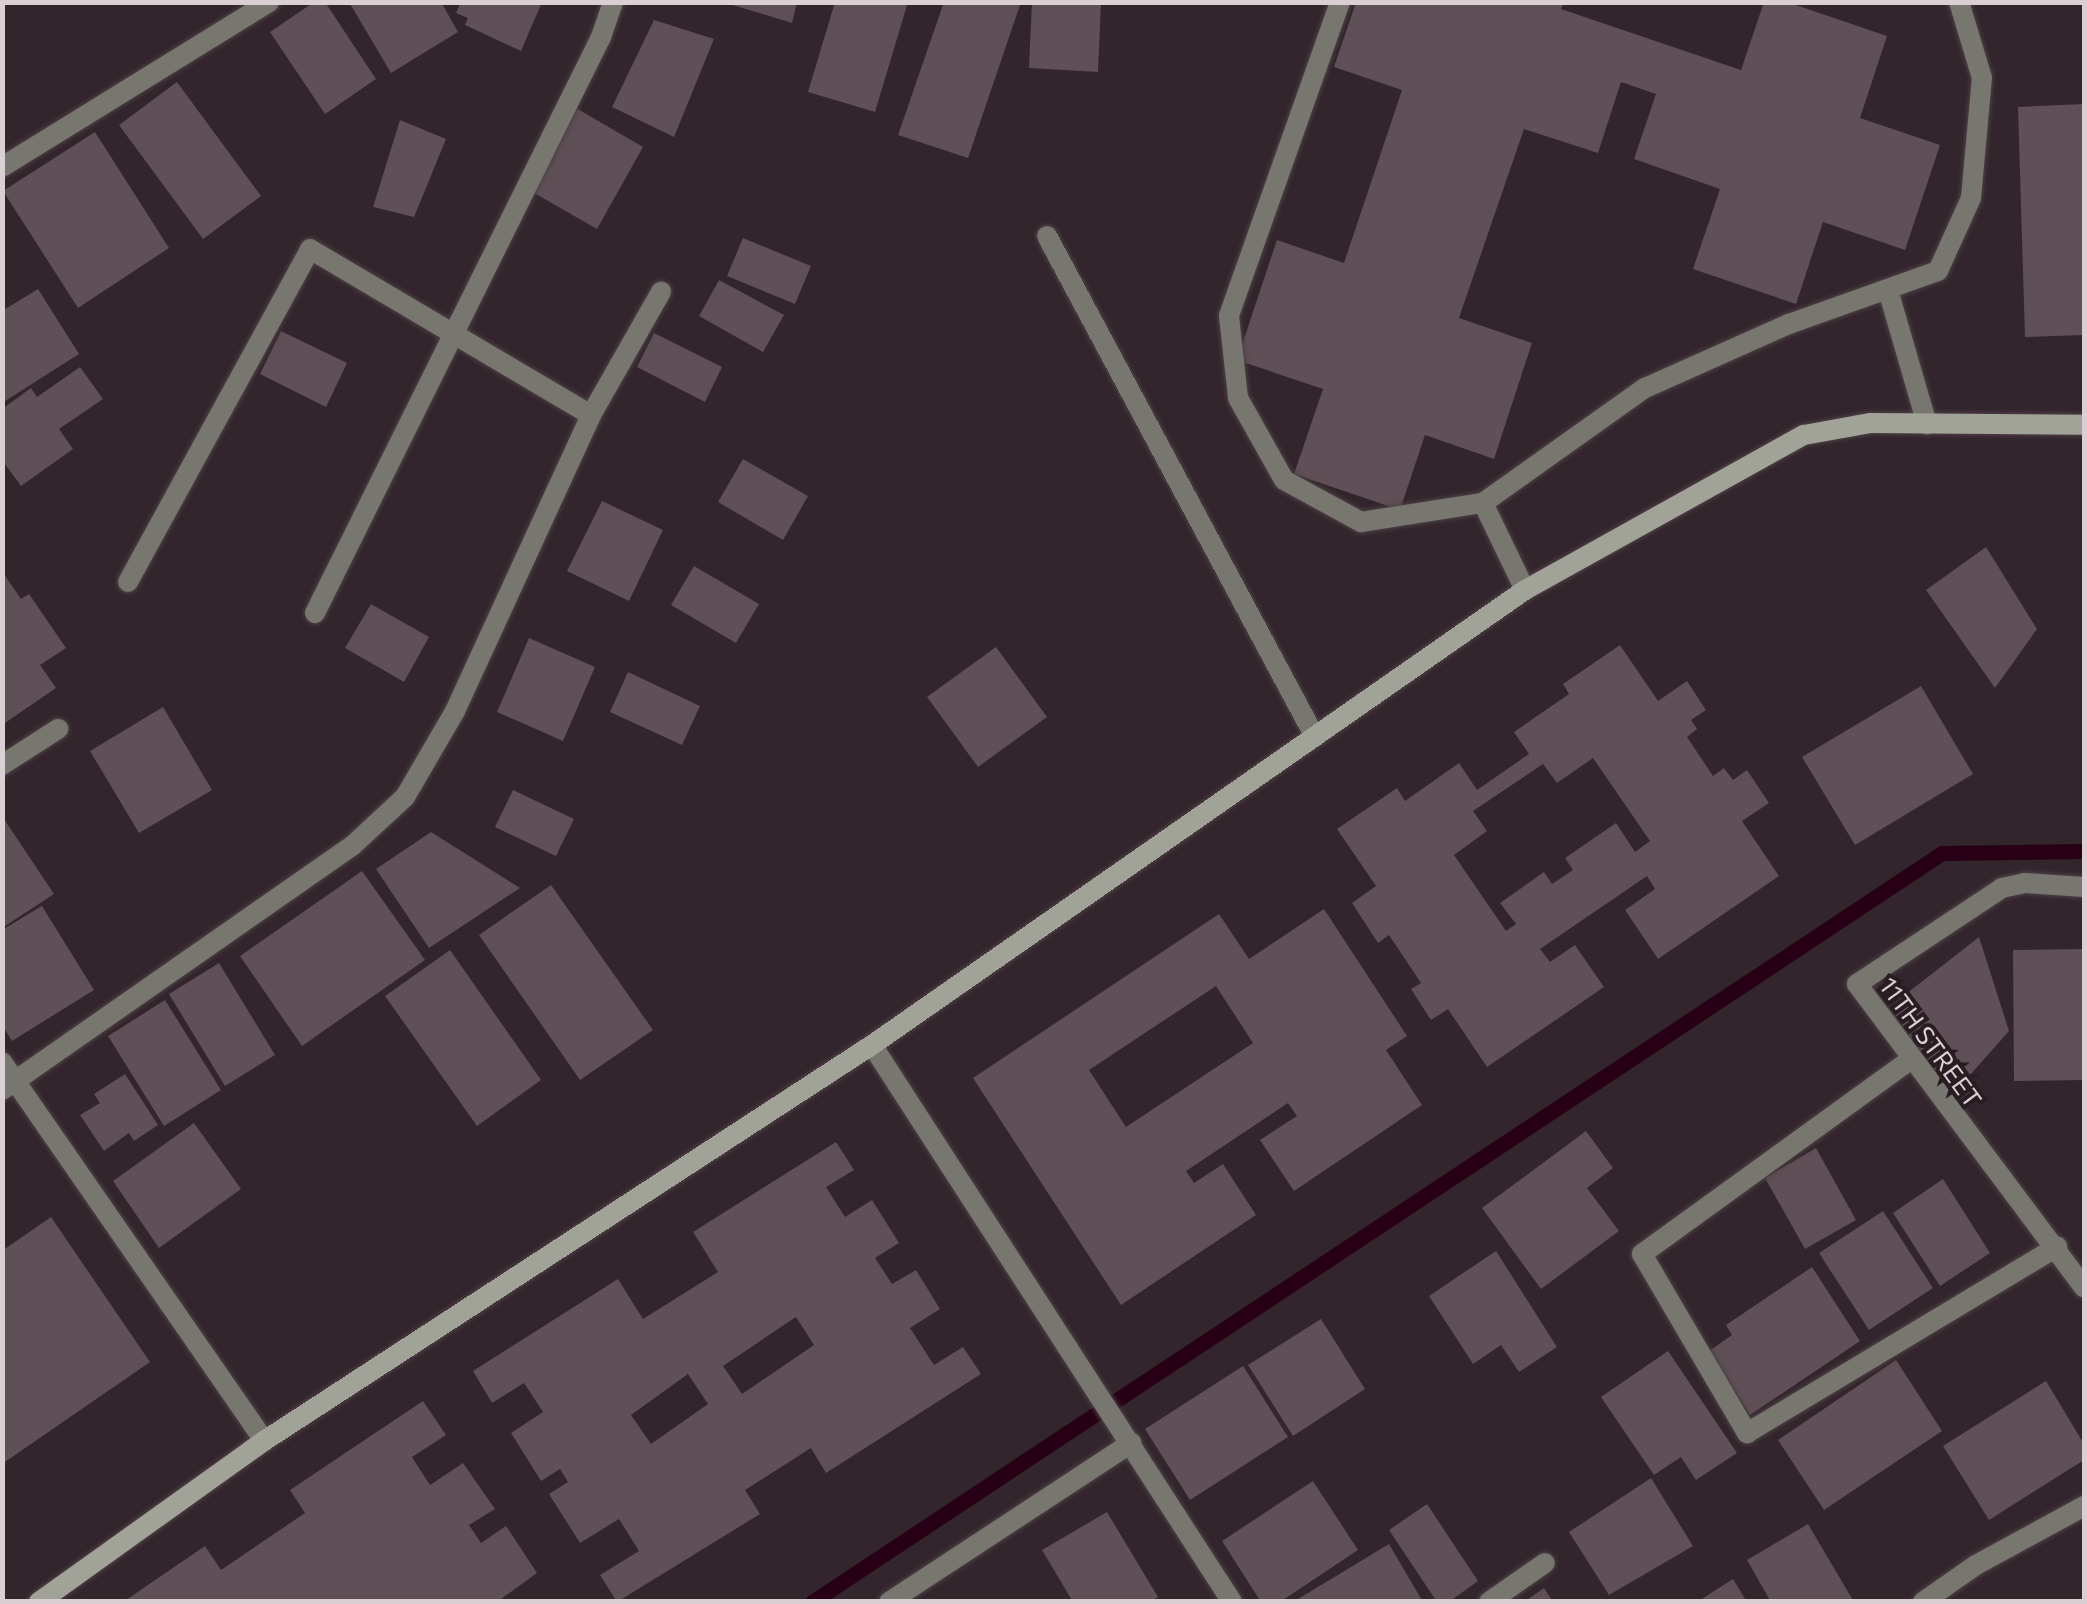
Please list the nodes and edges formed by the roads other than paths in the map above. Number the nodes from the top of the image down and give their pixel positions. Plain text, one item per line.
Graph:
1 (270, 2) edge
2 (613, 2) edge
3 (1340, 2) edge
4 (1960, 2) edge
5 (239, 10) edge
6 (2, 167) edge
7 (1047, 236) dead end
8 (1888, 290) junction
9 (662, 292) dead end
10 (454, 334) junction
11 (591, 415) junction
12 (1927, 424) junction
13 (2084, 426) edge
14 (1483, 502) junction
15 (128, 582) dead end
16 (1525, 590) junction
17 (316, 614) dead end
18 (58, 729) dead end
19 (1316, 736) junction
20 (2, 765) edge
21 (2084, 888) edge
22 (872, 1044) junction
23 (1910, 1060) junction
24 (2, 1062) edge
25 (9, 1085) edge
26 (2057, 1247) junction
27 (2084, 1287) edge
28 (1128, 1438) junction
29 (264, 1441) junction
30 (2084, 1506) edge
31 (1546, 1563) dead end
32 (39, 1602) edge
33 (890, 1602) edge
34 (1232, 1602) edge
35 (1489, 1602) edge
36 (1923, 1602) edge

1 - 5 street
2 - 10 street
3 - 14 street
4 - 8 street
5 - 6 street
7 - 19 street
8 - 12 street
8 - 14 street
9 - 11 street
10 - 11 street
10 - 15 street
10 - 17 street
11 - 25 street
12 - 13 street
12 - 16 street
14 - 16 street
16 - 19 street
18 - 20 street
19 - 22 street
21 - 23 street, 11TH STREET
22 - 28 street
22 - 29 street
23 - 26 street, 11TH STREET
23 - 26 street
24 - 25 street
25 - 29 street
26 - 27 street, 11TH STREET
28 - 33 street
28 - 34 street
29 - 32 street
30 - 36 street
31 - 35 street

